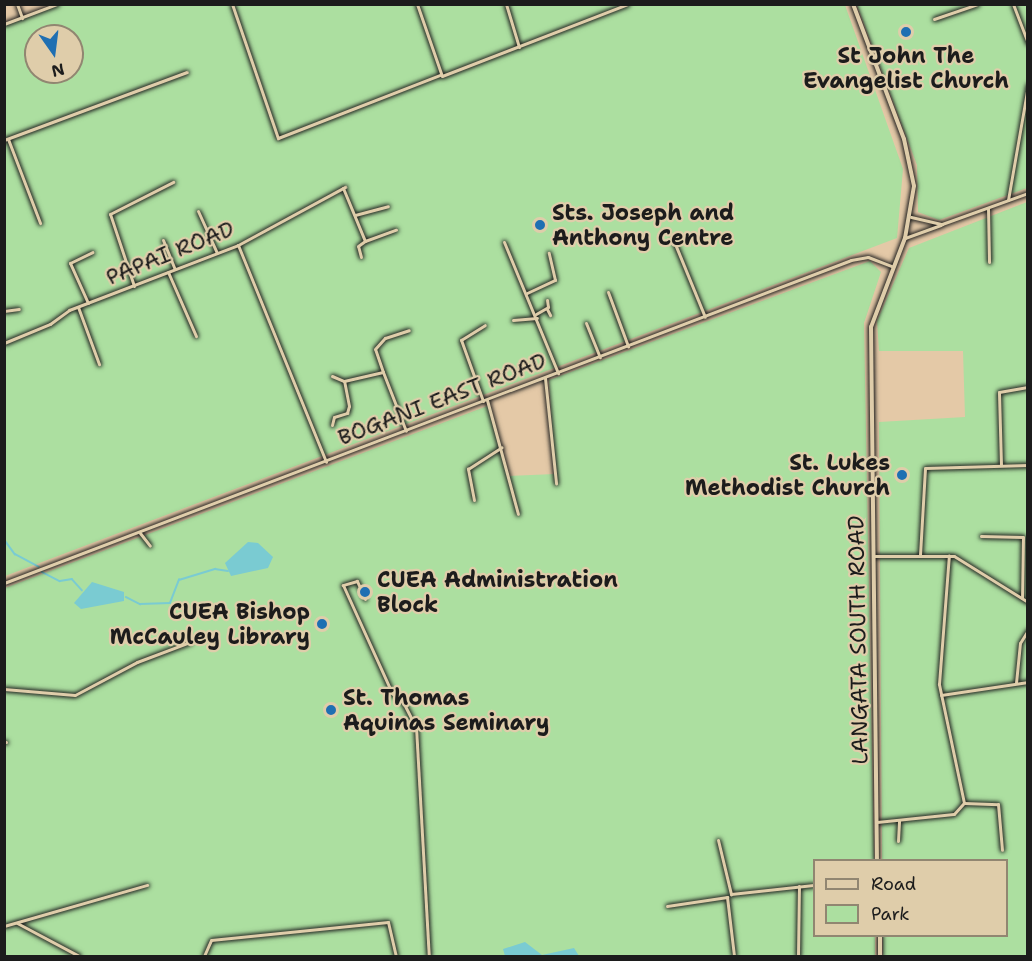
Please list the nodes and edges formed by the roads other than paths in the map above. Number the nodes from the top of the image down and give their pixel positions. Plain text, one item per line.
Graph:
1 (17, 4) edge
2 (57, 4) edge
3 (232, 4) edge
4 (417, 4) edge
5 (506, 4) edge
6 (627, 4) edge
7 (853, 4) edge
8 (978, 4) edge
9 (1013, 4) edge
10 (21, 18) junction
11 (934, 20) dead end
12 (4, 24) edge
13 (1028, 43) edge
14 (519, 47) junction
15 (187, 72) dead end
16 (440, 75) junction
17 (1028, 85) edge
18 (6, 140) edge
19 (173, 183) dead end
20 (1028, 193) edge
21 (1008, 200) junction
22 (388, 206) dead end
23 (988, 208) junction
24 (198, 211) dead end
25 (355, 216) junction
26 (911, 217) junction
27 (40, 223) dead end
28 (942, 224) junction
29 (396, 230) dead end
30 (905, 238) junction
31 (673, 239) dead end
32 (163, 240) dead end
33 (365, 241) junction
34 (504, 242) dead end
35 (238, 245) junction
36 (93, 252) dead end
37 (217, 253) junction
38 (549, 253) dead end
39 (361, 257) dead end
40 (989, 262) dead end
41 (892, 266) junction
42 (175, 269) junction
43 (168, 272) junction
44 (134, 286) junction
45 (608, 292) dead end
46 (527, 293) junction
47 (547, 300) dead end
48 (88, 303) junction
49 (78, 306) junction
50 (19, 309) dead end
51 (547, 309) junction
52 (4, 311) edge
53 (550, 315) dead end
54 (537, 316) junction
55 (705, 317) junction
56 (513, 320) dead end
57 (586, 323) dead end
58 (485, 325) dead end
59 (409, 330) dead end
60 (196, 336) dead end
61 (4, 343) edge
62 (628, 346) junction
63 (600, 357) junction
64 (99, 364) dead end
65 (383, 372) junction
66 (558, 373) junction
67 (332, 376) dead end
68 (545, 378) junction
69 (344, 381) junction
70 (1028, 387) edge
71 (485, 400) junction
72 (332, 425) dead end
73 (406, 431) junction
74 (502, 447) junction
75 (326, 462) junction
76 (1001, 465) junction
77 (1028, 465) edge
78 (556, 483) dead end
79 (474, 500) dead end
80 (518, 514) dead end
81 (140, 533) junction
82 (981, 536) dead end
83 (150, 546) dead end
84 (921, 555) junction
85 (949, 555) junction
86 (875, 556) junction
87 (4, 583) edge
88 (1022, 598) junction
89 (365, 599) dead end
90 (1028, 602) edge
91 (1028, 630) edge
92 (190, 642) dead end
93 (1028, 682) edge
94 (1016, 683) junction
95 (4, 689) edge
96 (941, 695) junction
97 (964, 803) junction
98 (899, 820) junction
99 (877, 822) junction
100 (718, 840) dead end
101 (898, 841) dead end
102 (1002, 850) dead end
103 (877, 859) edge
104 (147, 885) dead end
105 (813, 885) edge
106 (799, 886) junction
107 (667, 906) dead end
108 (17, 923) junction
109 (4, 926) edge
110 (880, 937) edge
111 (79, 957) edge
112 (204, 957) edge
113 (396, 957) edge
114 (429, 957) edge
115 (734, 957) edge
116 (798, 957) edge
117 (880, 957) edge

1 - 10 street
2 - 10 street
3 - 16 street
4 - 16 street
5 - 14 street
6 - 14 street
7 - 26 street, LANGATA SOUTH ROAD
8 - 11 street
9 - 13 street
10 - 12 street
14 - 16 street
15 - 18 street
17 - 21 street
18 - 27 street
19 - 44 street
20 - 21 street
21 - 23 street
22 - 25 street
23 - 28 street
23 - 40 street
24 - 37 street
25 - 33 street
25 - 35 street, PAPAI ROAD
26 - 28 street
26 - 30 street, LANGATA SOUTH ROAD
28 - 30 street
29 - 33 street
30 - 41 street, LANGATA SOUTH ROAD
31 - 55 street
32 - 42 street
33 - 39 street
34 - 46 street
35 - 37 street, PAPAI ROAD
35 - 75 street
36 - 48 street
37 - 42 street, PAPAI ROAD
38 - 46 street
41 - 55 street, BOGANI EAST ROAD
41 - 86 street, LANGATA SOUTH ROAD
42 - 43 street, PAPAI ROAD
43 - 44 street, PAPAI ROAD
43 - 60 street
44 - 48 street, PAPAI ROAD
45 - 62 street
46 - 54 street
47 - 51 street
48 - 49 street, PAPAI ROAD
49 - 61 street, PAPAI ROAD
49 - 64 street
50 - 52 street
51 - 53 street
51 - 54 street
54 - 56 street
54 - 66 street
55 - 62 street, BOGANI EAST ROAD
57 - 63 street
58 - 71 street
59 - 65 street
62 - 63 street, BOGANI EAST ROAD
63 - 66 street, BOGANI EAST ROAD
65 - 69 street
65 - 73 street
66 - 68 street, BOGANI EAST ROAD
67 - 69 street
68 - 71 street, BOGANI EAST ROAD
68 - 78 street
69 - 72 street
70 - 76 street
71 - 73 street, BOGANI EAST ROAD
71 - 74 street
73 - 75 street, BOGANI EAST ROAD
74 - 79 street
74 - 80 street
75 - 81 street, BOGANI EAST ROAD
76 - 77 street
76 - 84 street
81 - 83 street
81 - 87 street, BOGANI EAST ROAD
82 - 88 street
84 - 85 street
84 - 86 street
85 - 88 street
85 - 96 street
86 - 99 street, LANGATA SOUTH ROAD
88 - 90 street
89 - 114 street
91 - 94 street
92 - 95 street
93 - 94 street
94 - 96 street
96 - 97 street
97 - 98 street
97 - 102 street
98 - 99 street
98 - 101 street
99 - 103 street, LANGATA SOUTH ROAD
100 - 106 street
104 - 108 street
105 - 106 street
106 - 116 street
107 - 115 street
108 - 109 street
108 - 111 street
110 - 117 street
112 - 113 street

